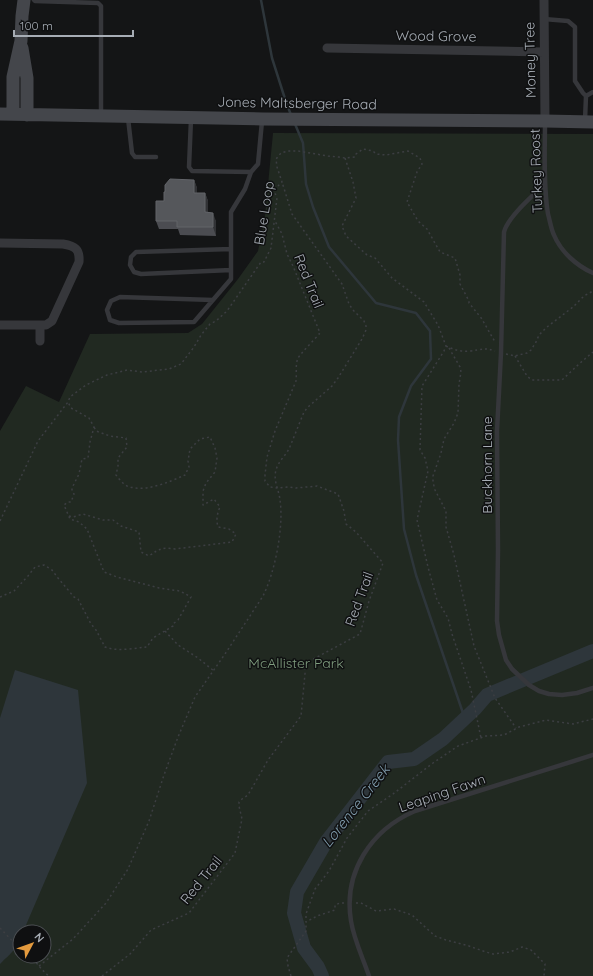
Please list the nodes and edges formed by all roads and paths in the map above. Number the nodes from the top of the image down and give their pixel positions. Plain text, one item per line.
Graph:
1 (24, 0) edge
2 (34, 0) edge
3 (544, 0) edge
4 (544, 19) junction
5 (21, 41) junction
6 (327, 48) dead end
7 (544, 52) junction
8 (593, 92) edge
9 (586, 96) junction
10 (6, 114) edge
11 (27, 115) junction
12 (101, 116) junction
13 (128, 116) junction
14 (191, 118) junction
15 (264, 119) junction
16 (545, 121) junction
17 (589, 122) edge
18 (156, 157) dead end
19 (345, 158) junction
20 (251, 172) junction
21 (282, 182) junction
22 (545, 184) junction
23 (274, 220) junction
24 (0, 243) edge
25 (231, 249) junction
26 (231, 270) junction
27 (593, 273) edge
28 (593, 291) edge
29 (213, 300) junction
30 (0, 325) edge
31 (40, 325) junction
32 (40, 341) dead end
33 (446, 346) junction
34 (448, 348) junction
35 (593, 352) edge
36 (501, 353) junction
37 (515, 356) junction
38 (68, 402) junction
39 (94, 427) junction
40 (277, 488) junction
41 (68, 515) junction
42 (0, 521) edge
43 (0, 597) edge
44 (165, 631) junction
45 (214, 671) junction
46 (593, 688) edge
47 (593, 719) edge
48 (516, 728) junction
49 (481, 738) junction
50 (593, 755) edge
51 (350, 903) junction
52 (306, 922) junction
53 (0, 928) edge
54 (12, 941) edge
55 (39, 966) joint
56 (49, 976) edge
57 (102, 976) edge
58 (291, 976) edge
59 (369, 976) edge
60 (544, 976) edge

1 - 5 main road
2 - 12 lane
3 - 4 street, Money Tree
4 - 7 street, Money Tree
4 - 9 lane
5 - 10 main road
5 - 11 main road
6 - 7 street, Wood Grove
7 - 16 street, Money Tree
8 - 9 lane
9 - 17 lane
10 - 11 main road, Jones Maltsberger Road
11 - 12 main road, Jones Maltsberger Road
12 - 13 main road, Jones Maltsberger Road
13 - 14 main road, Jones Maltsberger Road
13 - 18 lane
14 - 15 main road, Jones Maltsberger Road
14 - 20 lane
15 - 16 main road, Jones Maltsberger Road
15 - 20 lane
16 - 17 main road, Jones Maltsberger Road
16 - 22 lane, Turkey Roost
19 - 21 path, Blue Loop
19 - 33 path
19 - 36 path
20 - 25 lane
21 - 23 path, Blue Loop
21 - 40 path
22 - 27 lane, Turkey Roost
22 - 36 lane, Buckhorn Lane
23 - 38 path, Blue Loop
23 - 40 path, Red Trail
24 - 31 street
25 - 26 lane
25 - 26 lane
26 - 29 lane
28 - 37 path
29 - 29 lane
30 - 31 street
31 - 32 street
33 - 34 path
33 - 49 path
34 - 36 path
34 - 48 path
35 - 37 path
36 - 37 path
36 - 46 lane, Buckhorn Lane
38 - 39 path
38 - 42 path, Blue Loop
39 - 41 path
39 - 41 path
40 - 45 path
40 - 57 path, Red Trail
41 - 44 path
43 - 44 path
44 - 45 path
45 - 55 path
47 - 48 path
48 - 49 path
49 - 52 path
50 - 51 lane, Leaping Fawn
51 - 52 path
51 - 59 lane, Leaping Fawn
51 - 60 path
52 - 58 path
53 - 54 path
55 - 56 path

